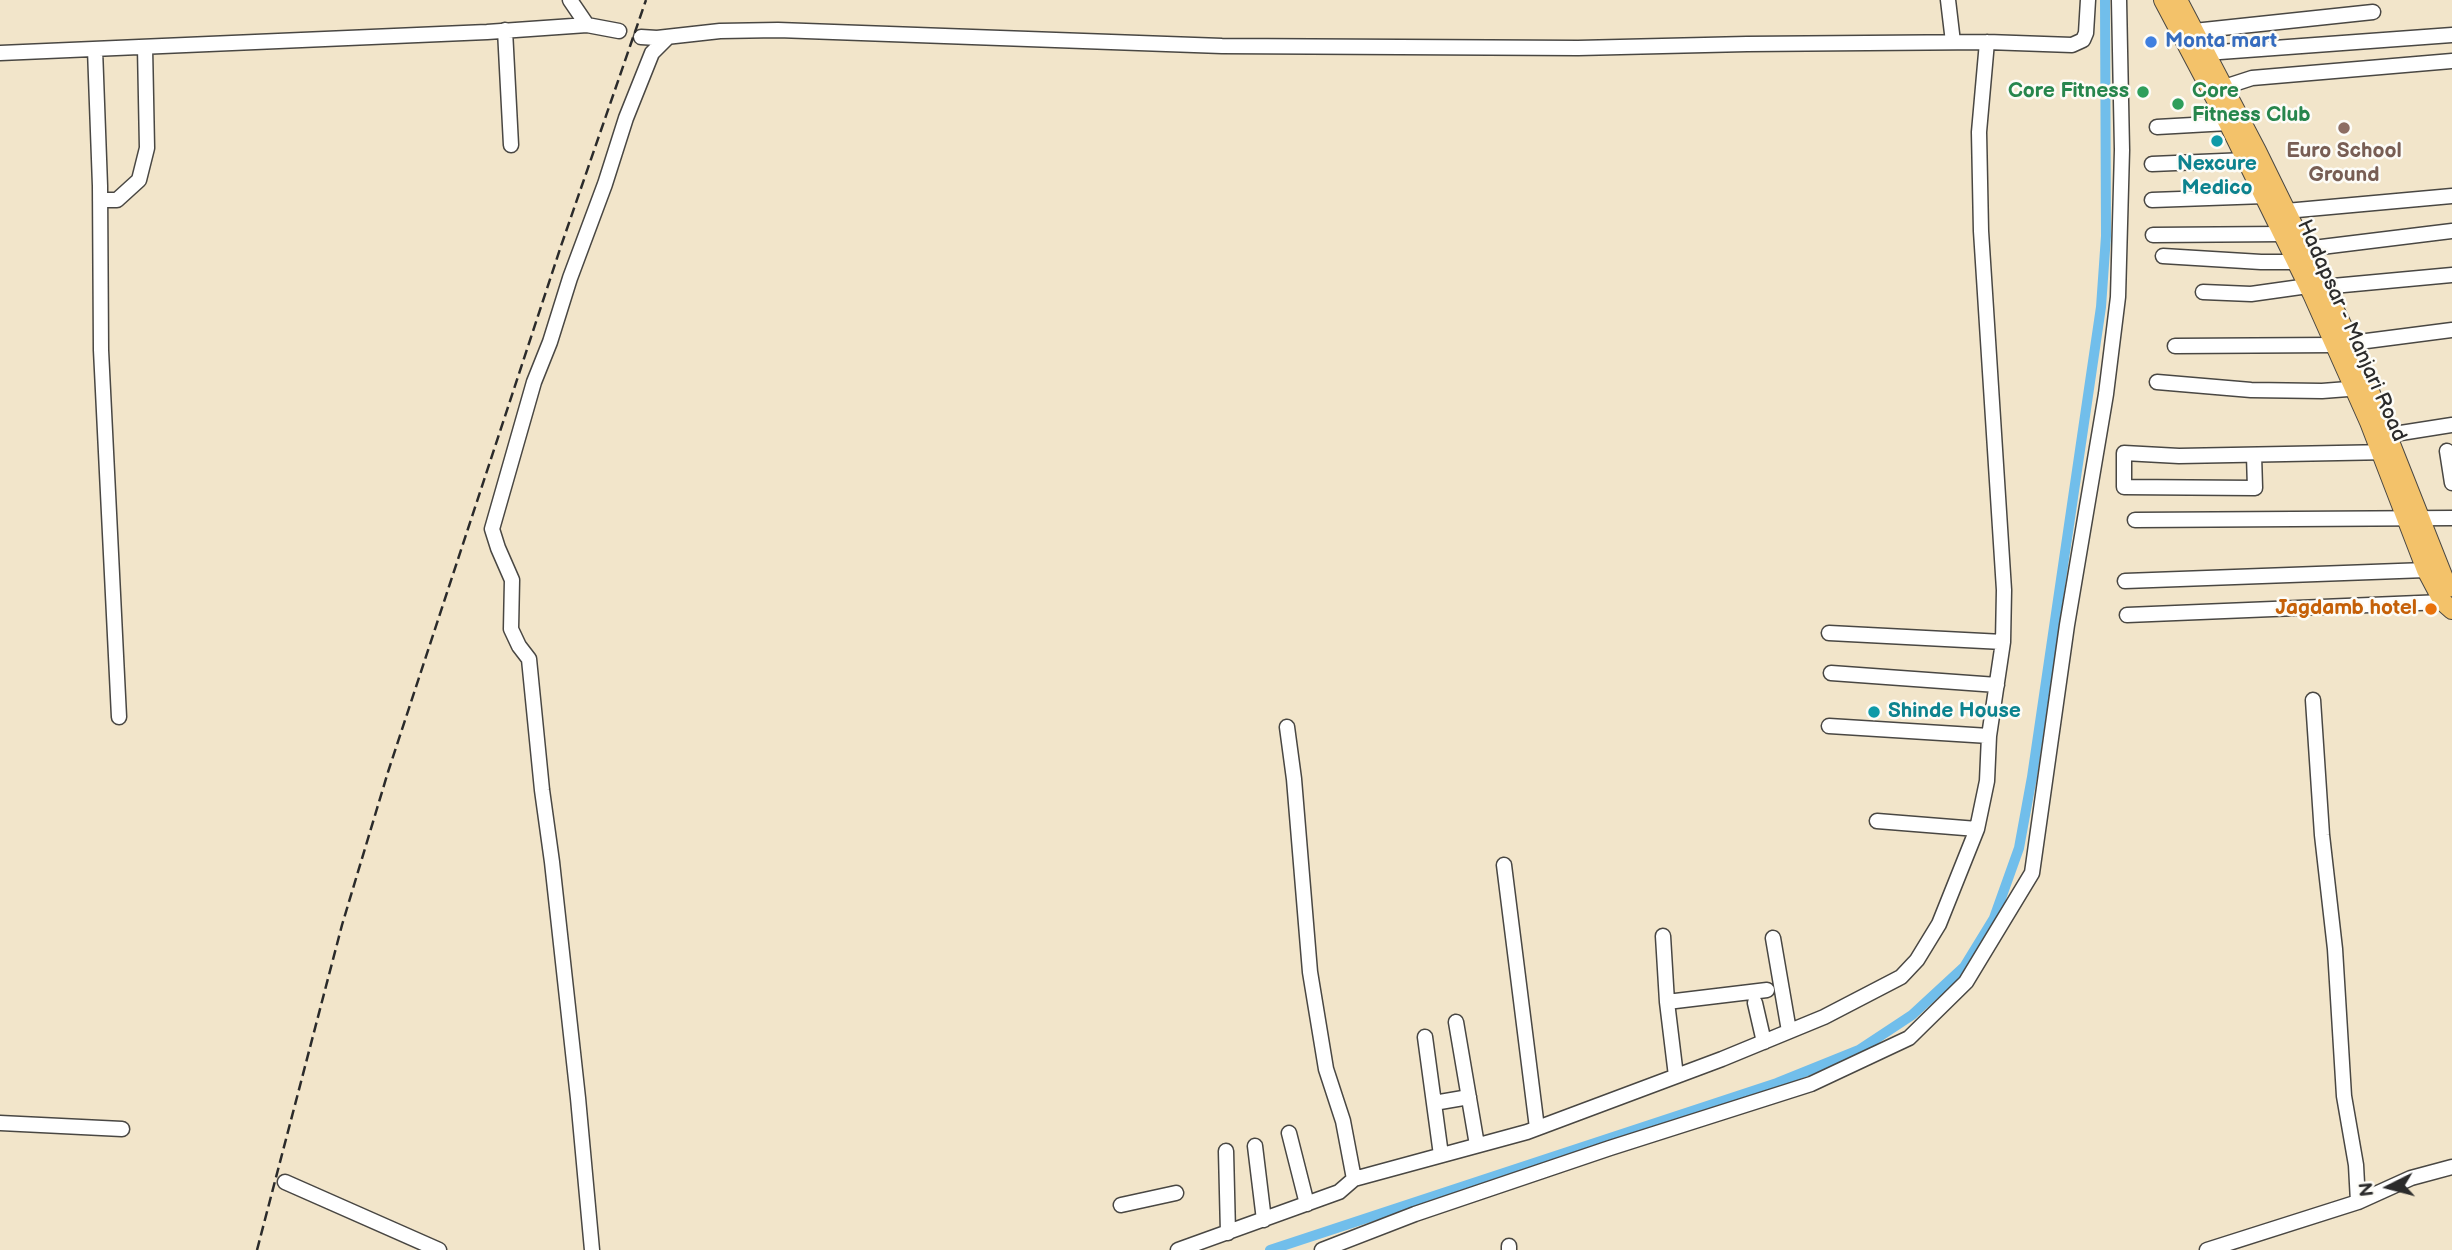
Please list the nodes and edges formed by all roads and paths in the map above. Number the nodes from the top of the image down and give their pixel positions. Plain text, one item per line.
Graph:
1 (570, 0) edge
2 (1948, 0) edge
3 (2088, 0) edge
4 (2119, 0) edge
5 (2163, 0) edge
6 (2178, 0) edge
7 (2373, 12) dead end
8 (587, 25) junction
9 (505, 30) junction
10 (619, 31) dead end
11 (2194, 31) junction
12 (2452, 35) edge
13 (641, 37) dead end
14 (668, 37) junction
15 (1953, 42) junction
16 (1987, 42) junction
17 (145, 47) junction
18 (95, 50) junction
19 (0, 53) edge
20 (2206, 54) junction
21 (2452, 61) edge
22 (2215, 86) junction
23 (2228, 123) junction
24 (2157, 127) dead end
25 (511, 145) dead end
26 (2253, 158) junction
27 (2152, 163) dead end
28 (2265, 196) junction
29 (2452, 196) edge
30 (100, 200) junction
31 (2152, 201) dead end
32 (2286, 211) junction
33 (2452, 231) edge
34 (2283, 234) junction
35 (2153, 235) dead end
36 (2300, 255) junction
37 (2163, 256) dead end
38 (2452, 275) edge
39 (2314, 289) junction
40 (2203, 292) dead end
41 (2452, 330) edge
42 (2342, 344) junction
43 (2175, 346) dead end
44 (2157, 382) dead end
45 (2362, 388) junction
46 (2452, 425) edge
47 (2388, 446) junction
48 (2447, 451) edge
49 (2254, 455) junction
50 (2452, 483) edge
51 (2413, 517) junction
52 (2452, 518) edge
53 (2135, 520) dead end
54 (2426, 570) junction
55 (2126, 581) dead end
56 (2449, 602) edge
57 (2127, 615) dead end
58 (1829, 634) dead end
59 (2003, 642) junction
60 (1831, 673) dead end
61 (1997, 685) junction
62 (2313, 700) dead end
63 (119, 718) dead end
64 (1829, 726) dead end
65 (1287, 727) dead end
66 (1989, 736) junction
67 (1877, 821) dead end
68 (1977, 829) junction
69 (1504, 865) dead end
70 (1663, 936) dead end
71 (1773, 938) dead end
72 (1767, 990) dead end
73 (1667, 1002) junction
74 (1755, 1003) dead end
75 (1456, 1022) dead end
76 (1789, 1031) junction
77 (1424, 1037) dead end
78 (1764, 1042) junction
79 (1676, 1076) junction
80 (1469, 1097) junction
81 (1434, 1103) junction
82 (0, 1123) edge
83 (1537, 1128) junction
84 (122, 1129) dead end
85 (1289, 1133) dead end
86 (1477, 1145) junction
87 (1255, 1146) dead end
88 (1226, 1151) dead end
89 (1441, 1155) junction
90 (2452, 1167) edge
91 (1354, 1179) junction
92 (285, 1182) dead end
93 (1176, 1193) dead end
94 (2358, 1202) junction
95 (1307, 1204) junction
96 (1121, 1205) dead end
97 (1264, 1220) junction
98 (1228, 1233) junction
99 (1356, 1244) edge
100 (439, 1250) edge
101 (592, 1250) edge
102 (1178, 1250) edge
103 (1322, 1250) edge
104 (2207, 1250) edge

1 - 8 street
2 - 15 street
3 - 16 street
4 - 99 street
5 - 22 main road, Hadapsar - Manjari Road
6 - 11 main road, Hadapsar - Manjari Road
7 - 11 street
8 - 9 street
8 - 10 street
9 - 17 street
9 - 25 street
11 - 20 main road, Hadapsar - Manjari Road
12 - 20 street
13 - 14 street
14 - 15 street
14 - 101 street
15 - 16 street
16 - 59 street
17 - 18 street
17 - 30 street
18 - 19 street
18 - 30 street
20 - 22 main road, Hadapsar - Manjari Road
21 - 22 street
22 - 23 main road, Hadapsar - Manjari Road
22 - 26 main road, Hadapsar - Manjari Road
23 - 24 street
23 - 26 main road, Hadapsar - Manjari Road
26 - 27 street
26 - 28 main road, Hadapsar - Manjari Road
26 - 32 main road, Hadapsar - Manjari Road
28 - 31 street
28 - 34 main road, Hadapsar - Manjari Road
29 - 32 street
30 - 63 street
32 - 36 main road, Hadapsar - Manjari Road
33 - 36 street
34 - 35 street
34 - 36 main road, Hadapsar - Manjari Road
36 - 37 street
36 - 39 main road, Hadapsar - Manjari Road
38 - 39 street
39 - 40 street
39 - 42 main road, Hadapsar - Manjari Road
41 - 42 street
42 - 43 street
42 - 45 main road, Hadapsar - Manjari Road
44 - 45 street
45 - 47 main road, Hadapsar - Manjari Road
46 - 47 street
47 - 49 street
47 - 51 main road, Hadapsar - Manjari Road
48 - 50 street
49 - 49 street
51 - 52 street
51 - 53 street
51 - 54 main road, Hadapsar - Manjari Road
51 - 56 main road, Hadapsar - Manjari Road
54 - 55 street
54 - 56 main road, Hadapsar - Manjari Road
56 - 57 street
58 - 59 street
59 - 61 street
60 - 61 street
61 - 66 street
62 - 94 street
64 - 66 street
65 - 91 street
66 - 68 street
67 - 68 street
68 - 76 street
69 - 83 street
70 - 73 street
71 - 76 street
72 - 73 street
73 - 79 street
74 - 78 street
75 - 80 street
76 - 78 street
77 - 81 street
78 - 79 street
79 - 83 street
80 - 81 street
80 - 86 street
81 - 89 street
82 - 84 street
83 - 86 street
85 - 95 street
86 - 89 street
87 - 97 street
88 - 98 street
89 - 91 street
90 - 94 street
91 - 95 street
92 - 100 street
93 - 96 street
94 - 104 street
95 - 97 street
97 - 98 street
98 - 102 street
99 - 103 street

